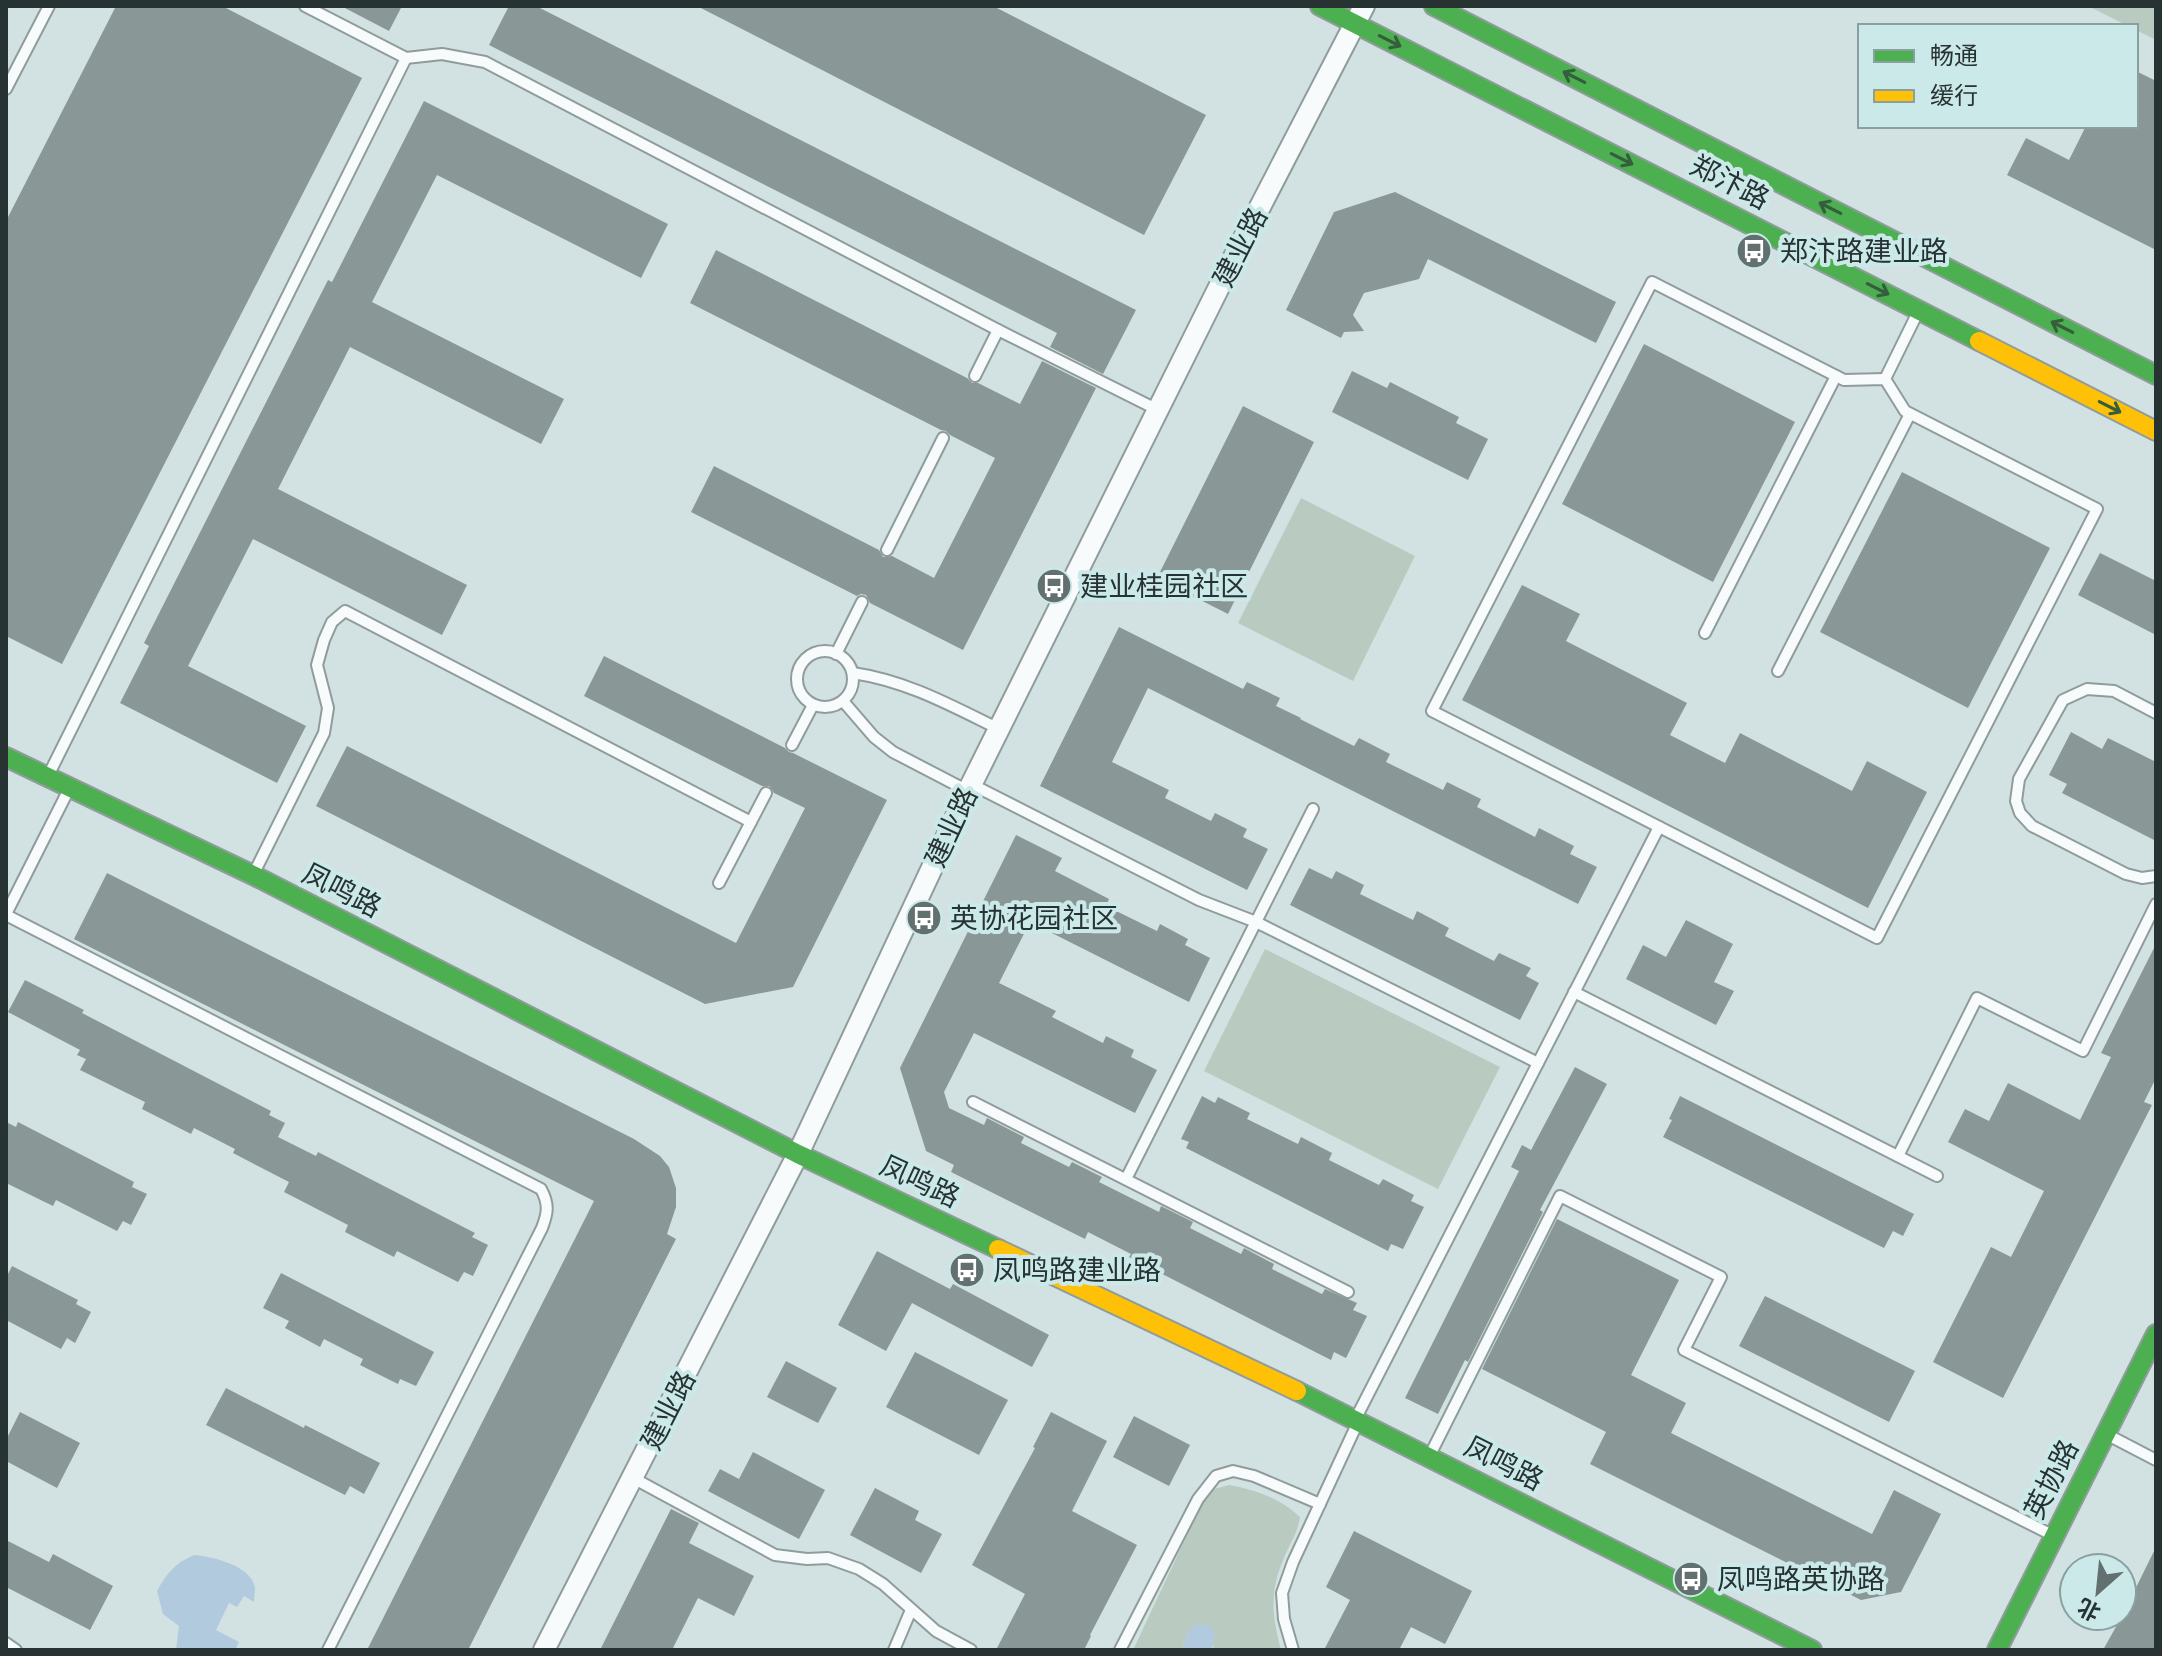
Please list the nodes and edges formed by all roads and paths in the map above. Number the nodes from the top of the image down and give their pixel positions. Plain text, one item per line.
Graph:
1 (49, 6) edge
2 (305, 6) edge
3 (1320, 6) edge
4 (1434, 6) edge
5 (1359, 15) edge
6 (406, 58) junction
7 (6, 89) edge
8 (1919, 310) junction
9 (998, 330) junction
10 (2156, 375) edge
11 (975, 376) dead end
12 (1836, 376) junction
13 (1885, 379) junction
14 (1158, 410) junction
15 (1910, 414) junction
16 (2156, 431) edge
17 (943, 438) dead end
18 (887, 550) dead end
19 (862, 602) dead end
20 (1705, 633) dead end
21 (836, 654) junction
22 (1778, 671) dead end
23 (853, 673) junction
24 (843, 701) junction
25 (813, 705) junction
26 (2156, 713) edge
27 (999, 729) junction
28 (792, 745) dead end
29 (6, 757) edge
30 (47, 778) junction
31 (970, 787) junction
32 (69, 788) junction
33 (766, 793) dead end
34 (1313, 809) dead end
35 (751, 822) junction
36 (1659, 827) junction
37 (253, 875) junction
38 (2156, 876) edge
39 (719, 883) dead end
40 (2156, 904) edge
41 (6, 915) edge
42 (1256, 922) junction
43 (1574, 992) junction
44 (1538, 1063) junction
45 (973, 1102) dead end
46 (798, 1154) junction
47 (1898, 1156) junction
48 (1937, 1176) dead end
49 (1126, 1179) junction
50 (1348, 1292) dead end
51 (2156, 1334) edge
52 (1357, 1420) junction
53 (2106, 1433) junction
54 (1429, 1456) junction
55 (2156, 1460) edge
56 (633, 1478) junction
57 (1320, 1504) junction
58 (2054, 1536) junction
59 (911, 1610) junction
60 (6, 1643) edge
61 (16, 1650) edge
62 (328, 1650) edge
63 (544, 1650) edge
64 (894, 1650) edge
65 (971, 1650) edge
66 (1120, 1650) edge
67 (1293, 1650) edge
68 (1812, 1650) edge
69 (1997, 1650) edge

1 - 7 lane
2 - 6 lane
3 - 5 street, 郑汴路
10 -> 4 street, 郑汴路
5 -> 8 street, 郑汴路
5 - 14 street, 建业路
6 - 9 lane
6 - 30 lane
8 - 13 lane
8 -> 16 street, 郑汴路
9 - 11 lane
9 - 14 lane
12 - 13 lane
12 - 20 lane
12 - 36 lane
13 - 15 lane
14 - 27 street, 建业路
15 - 22 lane
15 - 36 lane
17 - 18 lane
19 - 21 lane
21 - 23 lane
21 - 25 lane
23 - 24 lane
23 - 27 lane
24 - 25 lane
24 - 31 lane
25 - 28 lane
26 - 38 lane
27 - 31 street, 建业路
29 - 30 street, 凤鸣路
30 - 32 street, 凤鸣路
31 - 42 lane
31 - 46 street, 建业路
32 - 37 street, 凤鸣路
32 - 41 lane
33 - 35 lane
34 - 42 lane
35 - 37 lane
35 - 39 lane
36 - 43 lane
37 - 46 street, 凤鸣路
40 - 47 lane
41 - 62 lane
42 - 44 lane
42 - 49 lane
43 - 44 lane
43 - 47 lane
44 - 52 lane
45 - 49 lane
46 - 52 street, 凤鸣路
46 - 56 street, 建业路
47 - 48 lane
49 - 50 lane
51 - 53 street, 英协路
52 - 54 street, 凤鸣路
52 - 57 lane
53 - 55 lane
53 - 58 street, 英协路
54 - 58 lane
54 - 68 street, 凤鸣路
56 - 59 lane
56 - 63 street, 建业路
57 - 66 lane
57 - 67 lane
58 - 69 street, 英协路
59 - 64 lane
59 - 65 lane
60 - 61 lane

